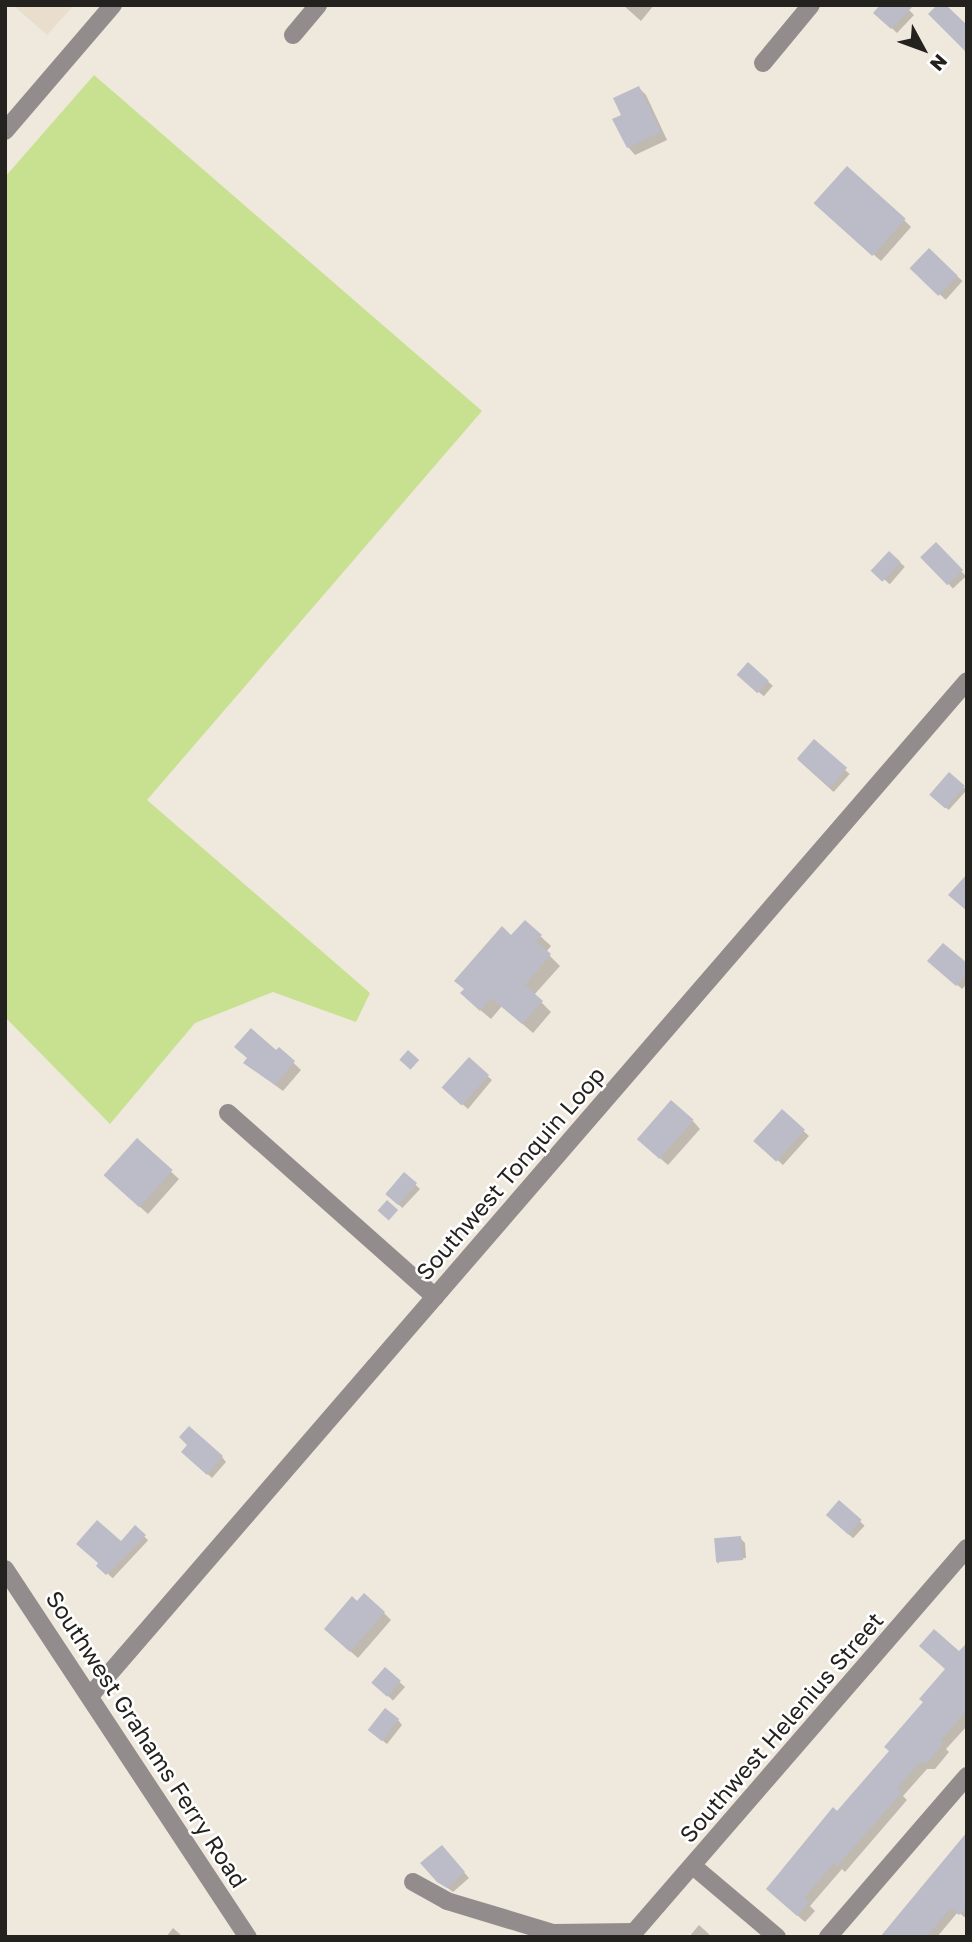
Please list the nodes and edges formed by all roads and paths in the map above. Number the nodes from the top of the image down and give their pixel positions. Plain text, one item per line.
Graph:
1 (113, 5) edge
2 (318, 5) edge
3 (811, 5) edge
4 (293, 35) dead end
5 (763, 62) dead end
6 (5, 131) edge
7 (967, 681) edge
8 (228, 1113) dead end
9 (435, 1297) junction
10 (966, 1551) edge
11 (5, 1569) edge
12 (90, 1696) junction
13 (967, 1776) edge
14 (693, 1866) junction
15 (413, 1882) dead end
16 (632, 1935) edge
17 (248, 1937) edge
18 (777, 1937) edge
19 (828, 1937) edge

1 - 6 street
2 - 4 street
3 - 5 street
7 - 9 street, Southwest Tonquin Loop
8 - 9 street
9 - 12 street, Southwest Tonquin Loop
10 - 14 street, Southwest Helenius Street
11 - 12 street, Southwest Grahams Ferry Road
12 - 17 street, Southwest Grahams Ferry Road
13 - 19 street
14 - 16 street, Southwest Helenius Street
14 - 18 street
15 - 16 street

